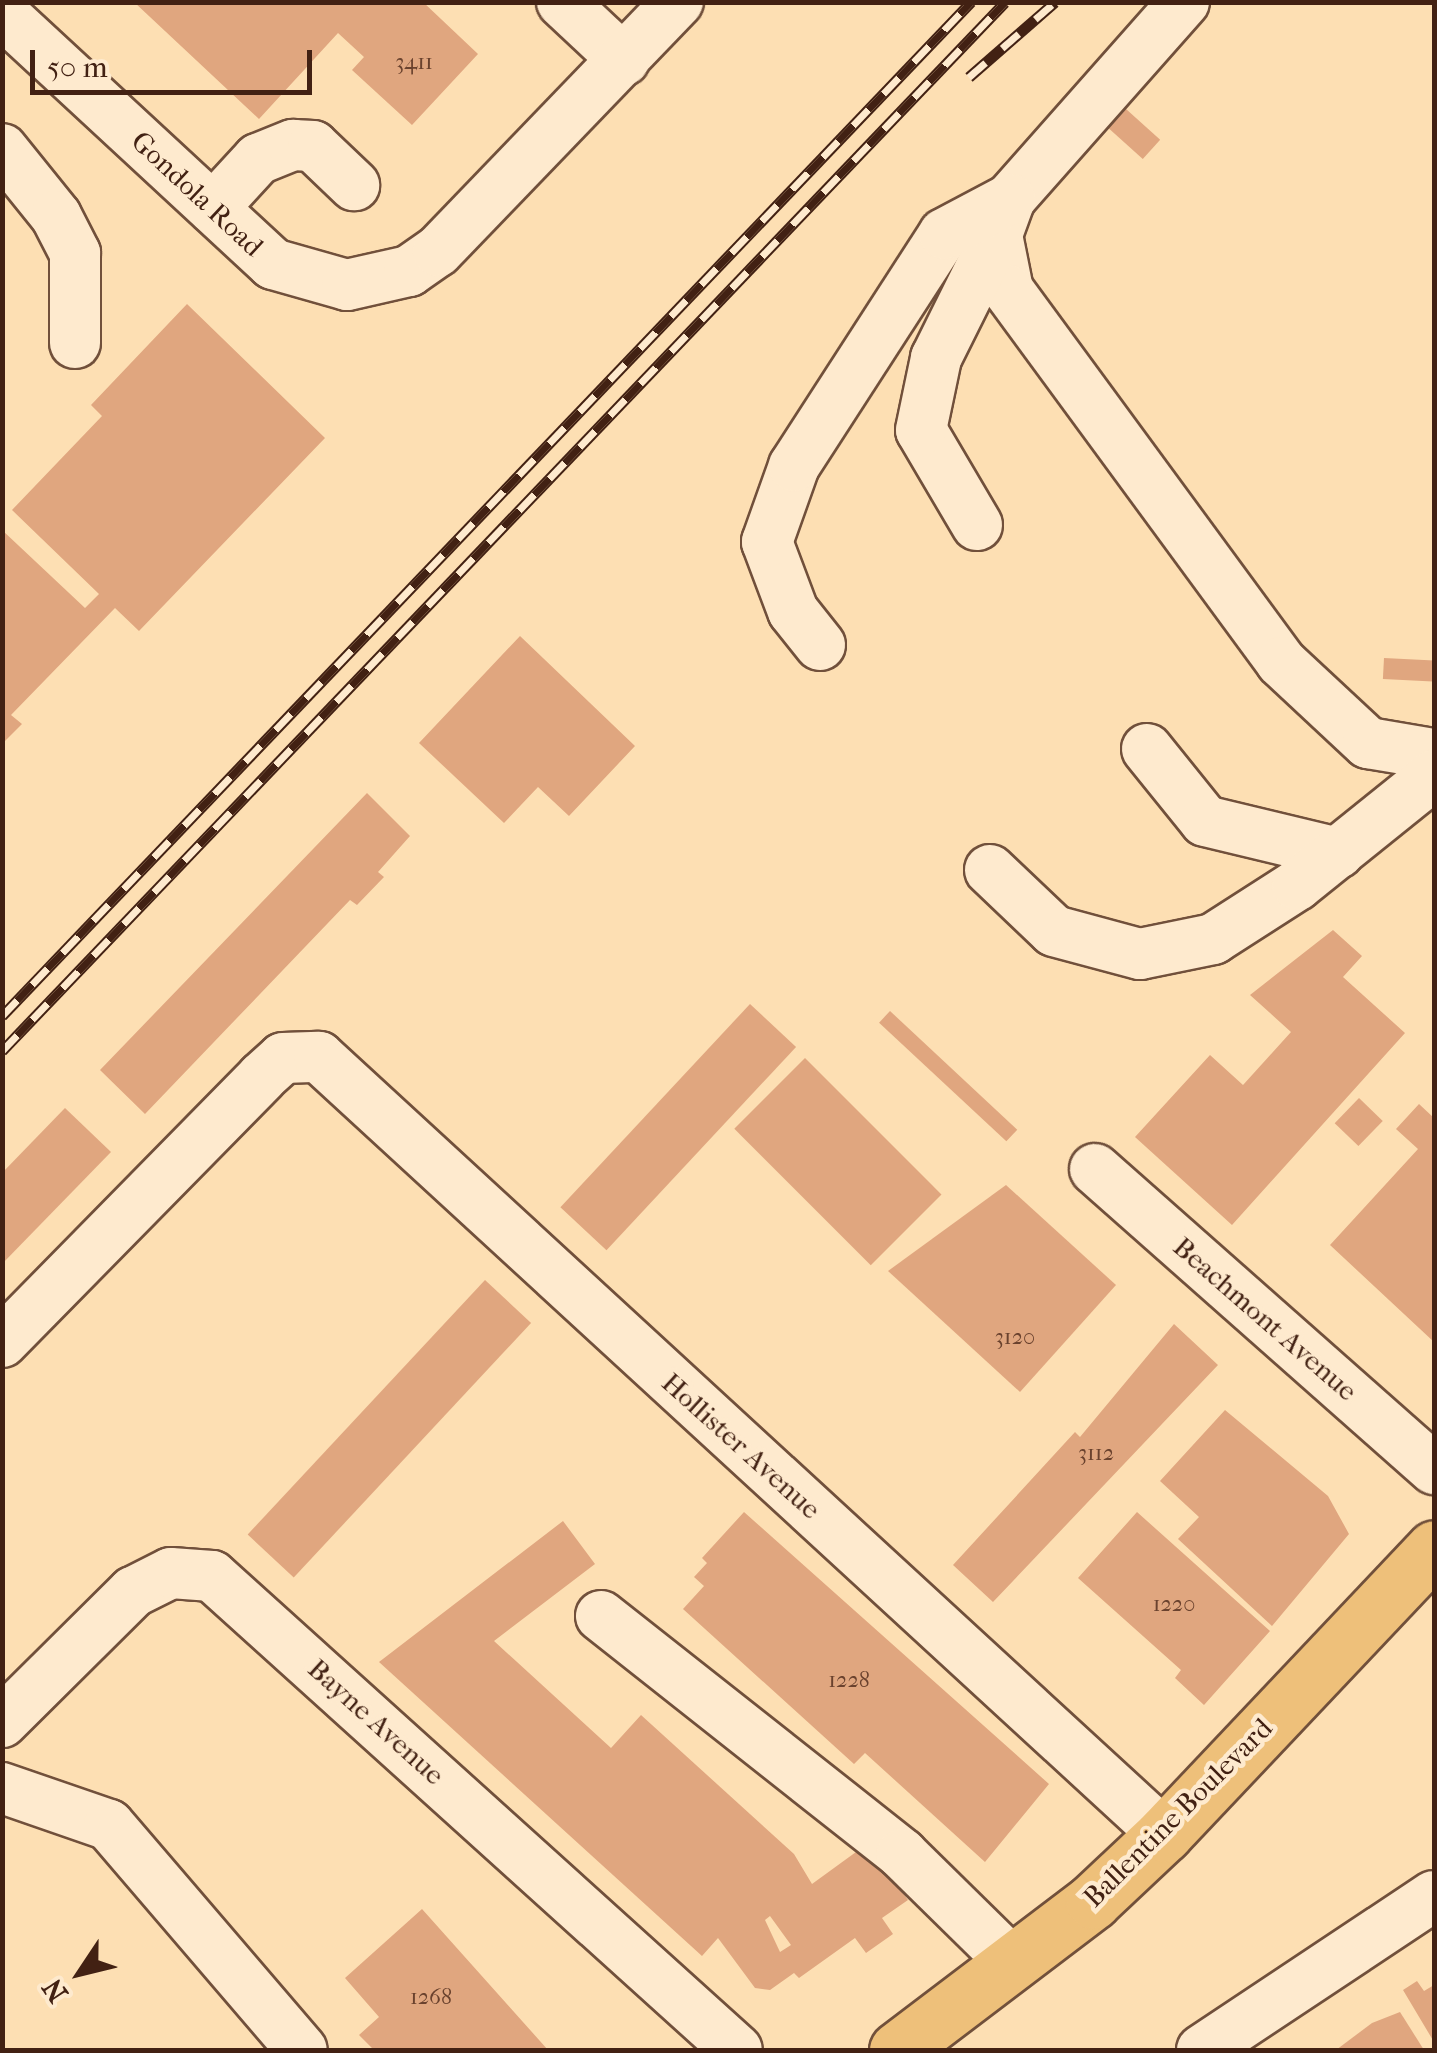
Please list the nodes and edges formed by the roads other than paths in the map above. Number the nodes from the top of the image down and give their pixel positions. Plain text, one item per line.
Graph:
1 (562, 2) edge
2 (678, 2) edge
3 (1184, 2) edge
4 (2, 13) edge
5 (624, 60) junction
6 (2, 149) edge
7 (354, 185) dead end
8 (213, 208) junction
9 (1004, 217) junction
10 (75, 343) dead end
11 (976, 525) dead end
12 (820, 645) dead end
13 (1147, 750) dead end
14 (1434, 754) edge
15 (1434, 775) edge
16 (1338, 852) junction
17 (990, 870) dead end
18 (1095, 1168) dead end
19 (2, 1342) edge
20 (1434, 1469) edge
21 (1434, 1548) edge
22 (601, 1616) dead end
23 (7, 1709) edge
24 (2, 1788) edge
25 (1164, 1834) junction
26 (1434, 1896) edge
27 (1012, 1962) junction
28 (310, 2047) edge
29 (737, 2050) edge
30 (897, 2050) edge
31 (1202, 2050) edge

1 - 5 street
2 - 5 street, Gondola Road
3 - 9 street
4 - 8 street, Gondola Road
5 - 8 street, Gondola Road
6 - 10 street
7 - 8 street
9 - 11 street
9 - 12 street
9 - 14 street
13 - 16 street
15 - 16 street
16 - 17 street
18 - 20 street, Beachmont Avenue
19 - 25 street, Hollister Avenue
21 - 25 main road, Ballentine Boulevard
22 - 27 street
23 - 29 street, Bayne Avenue
24 - 28 street
25 - 27 main road, Ballentine Boulevard
26 - 31 street
27 - 30 main road, Ballentine Boulevard

